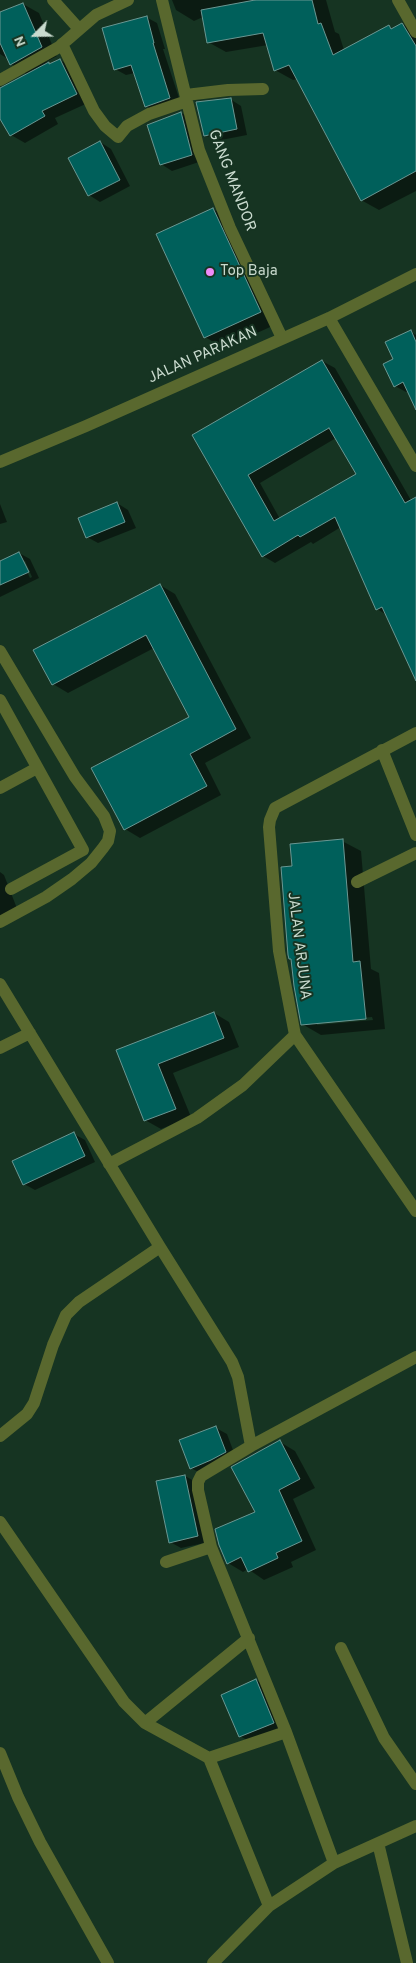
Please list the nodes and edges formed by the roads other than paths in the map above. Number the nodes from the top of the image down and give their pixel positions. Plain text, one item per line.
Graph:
1 (54, 0) edge
2 (128, 0) edge
3 (162, 0) edge
4 (398, 0) edge
5 (78, 29) junction
6 (416, 32) edge
7 (62, 44) junction
8 (0, 80) edge
9 (263, 89) dead end
10 (187, 98) junction
11 (416, 274) edge
12 (329, 318) junction
13 (282, 338) junction
14 (0, 460) edge
15 (416, 466) edge
16 (0, 651) edge
17 (0, 700) edge
18 (416, 733) edge
19 (382, 750) junction
20 (37, 768) junction
21 (0, 788) edge
22 (416, 835) edge
23 (416, 853) edge
24 (357, 882) dead end
25 (11, 889) dead end
26 (0, 922) edge
27 (0, 984) edge
28 (30, 1033) junction
29 (295, 1035) junction
30 (0, 1048) edge
31 (109, 1164) junction
32 (416, 1211) edge
33 (160, 1247) junction
34 (416, 1357) edge
35 (0, 1436) edge
36 (251, 1446) junction
37 (0, 1522) edge
38 (211, 1547) junction
39 (166, 1562) dead end
40 (249, 1638) junction
41 (340, 1648) dead end
42 (145, 1723) junction
43 (286, 1732) junction
44 (0, 1753) edge
45 (209, 1758) junction
46 (416, 1784) edge
47 (416, 1826) edge
48 (378, 1843) junction
49 (334, 1863) junction
50 (269, 1906) junction
51 (108, 1963) edge
52 (213, 1963) edge
53 (407, 1963) edge

1 - 5 street
2 - 5 street
3 - 10 street, GANG MANDOR
4 - 6 street
5 - 7 street
7 - 8 street
7 - 10 street
9 - 10 street
10 - 13 street, GANG MANDOR
11 - 12 street, JALAN PARAKAN
12 - 13 street, JALAN PARAKAN
12 - 15 street
13 - 14 street, JALAN PARAKAN
16 - 26 street
17 - 20 street
18 - 19 street, JALAN ARJUNA
19 - 22 street
19 - 29 street, JALAN ARJUNA
20 - 21 street
20 - 25 street
23 - 24 street
27 - 28 street
28 - 30 street
28 - 31 street
29 - 31 street
29 - 32 street, JALAN ARJUNA
31 - 33 street
33 - 35 street
33 - 36 street
34 - 36 street
36 - 38 street
37 - 42 street
38 - 39 street
38 - 40 street
40 - 42 street
40 - 43 street
41 - 46 street
42 - 45 street
43 - 45 street
43 - 49 street
44 - 51 street
45 - 50 street
47 - 48 street
48 - 49 street
48 - 53 street
49 - 50 street
50 - 52 street

